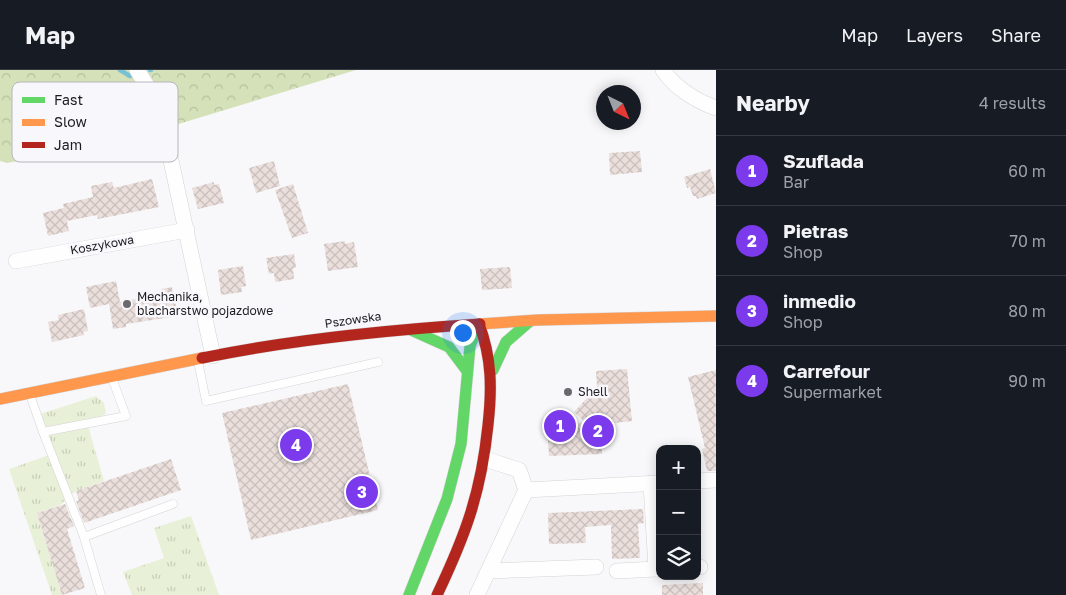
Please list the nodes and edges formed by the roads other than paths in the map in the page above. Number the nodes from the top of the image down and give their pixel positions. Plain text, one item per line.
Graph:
1 (137, 70) edge
2 (663, 70) edge
3 (145, 82) edge
4 (716, 108) edge
5 (172, 162) edge
6 (187, 230) junction
7 (16, 261) dead end
8 (716, 316) edge
9 (530, 321) junction
10 (479, 324) junction
11 (404, 328) junction
12 (213, 356) junction
13 (197, 359) junction
14 (378, 362) dead end
15 (492, 370) junction
16 (467, 371) junction
17 (112, 376) junction
18 (30, 393) junction
19 (0, 399) edge
20 (43, 432) junction
21 (485, 459) junction
22 (716, 480) edge
23 (701, 481) edge
24 (655, 483) edge
25 (526, 490) junction
26 (173, 504) dead end
27 (657, 535) edge
28 (84, 537) junction
29 (596, 567) dead end
30 (656, 569) edge
31 (489, 571) junction
32 (617, 571) dead end
33 (101, 595) edge
34 (409, 595) edge
35 (437, 595) edge
36 (477, 595) edge

1 - 3 street
2 - 4 street
5 - 6 street
6 - 7 street, Koszykowa
6 - 12 street
8 - 9 main road, Pszowska
9 - 10 main road, Pszowska
9 - 15 main road
10 - 11 main road, Pszowska
10 - 15 main road
10 - 16 main road
11 - 12 main road, Pszowska
11 - 16 main road
12 - 13 main road, Pszowska
13 - 14 lane
13 - 17 main road, Pszowska
15 - 21 main road
16 - 34 main road
17 - 18 main road, Pszowska
17 - 20 lane
18 - 19 main road, Pszowska
18 - 20 lane
20 - 28 lane
21 - 25 street
21 - 35 main road
22 - 23 street
24 - 25 street
24 - 27 street
25 - 31 street
26 - 28 lane
28 - 33 lane
29 - 31 street
30 - 32 street
31 - 36 street

